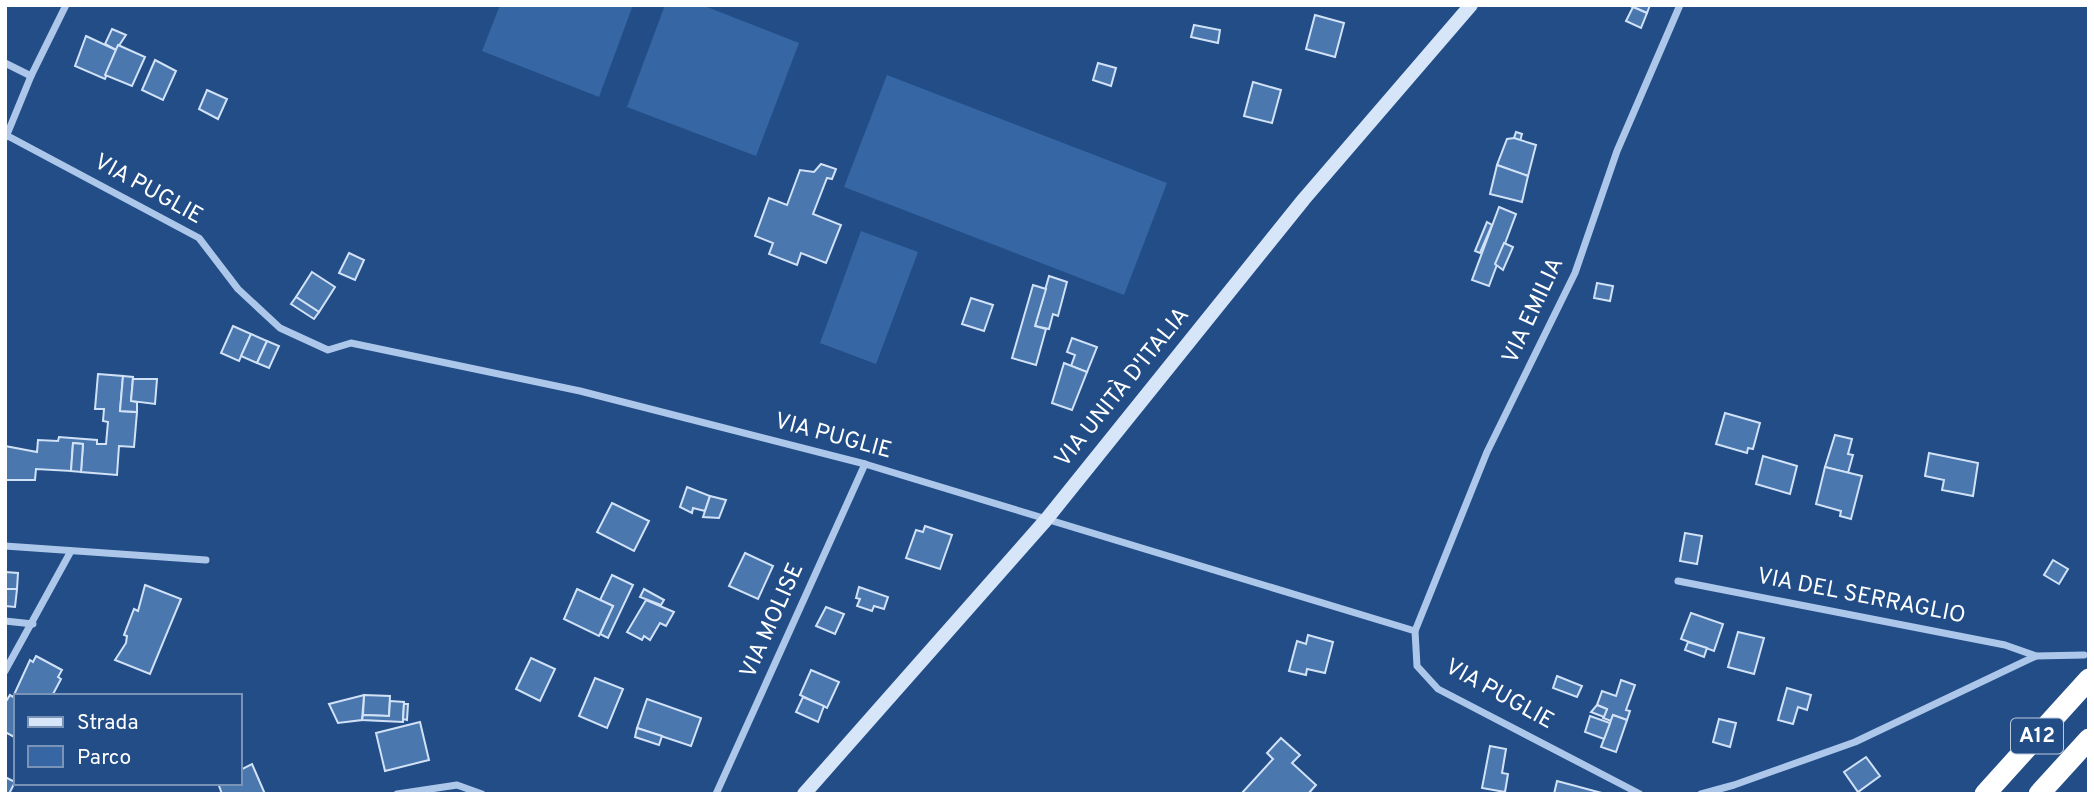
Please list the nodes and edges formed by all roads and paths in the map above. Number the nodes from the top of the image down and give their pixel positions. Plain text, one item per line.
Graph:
1 (66, 5) edge
2 (1471, 5) edge
3 (1680, 5) edge
4 (5, 63) edge
5 (31, 76) junction
6 (6, 136) edge
7 (865, 464) junction
8 (1045, 521) junction
9 (5, 546) edge
10 (71, 551) junction
11 (206, 560) dead end
12 (1678, 581) dead end
13 (5, 621) edge
14 (33, 624) junction
15 (1415, 631) junction
16 (2084, 655) dead end
17 (2036, 656) junction
18 (5, 671) edge
19 (2089, 679) edge
20 (2089, 739) edge
21 (397, 794) edge
22 (482, 794) edge
23 (716, 794) edge
24 (804, 794) edge
25 (1640, 794) edge
26 (1701, 794) edge
27 (1984, 794) edge
28 (2039, 794) edge

1 - 5 street
2 - 8 main road, VIA UNITÀ D'ITALIA
3 - 15 street, VIA EMILIA
4 - 5 street
5 - 6 street
6 - 7 street, VIA PUGLIE
7 - 8 street, VIA PUGLIE
7 - 23 street, VIA MOLISE
8 - 15 street, VIA PUGLIE
8 - 24 main road, VIA UNITÀ D'ITALIA
9 - 10 street
10 - 11 street
10 - 14 street
12 - 17 street, VIA DEL SERRAGLIO
13 - 14 street
14 - 18 street
15 - 25 street, VIA PUGLIE
16 - 17 street, VIA DEL SERRAGLIO
17 - 26 street, VIA DEL SERRAGLIO
19 - 27 highway, A12
20 - 28 highway, A12
21 - 22 street

